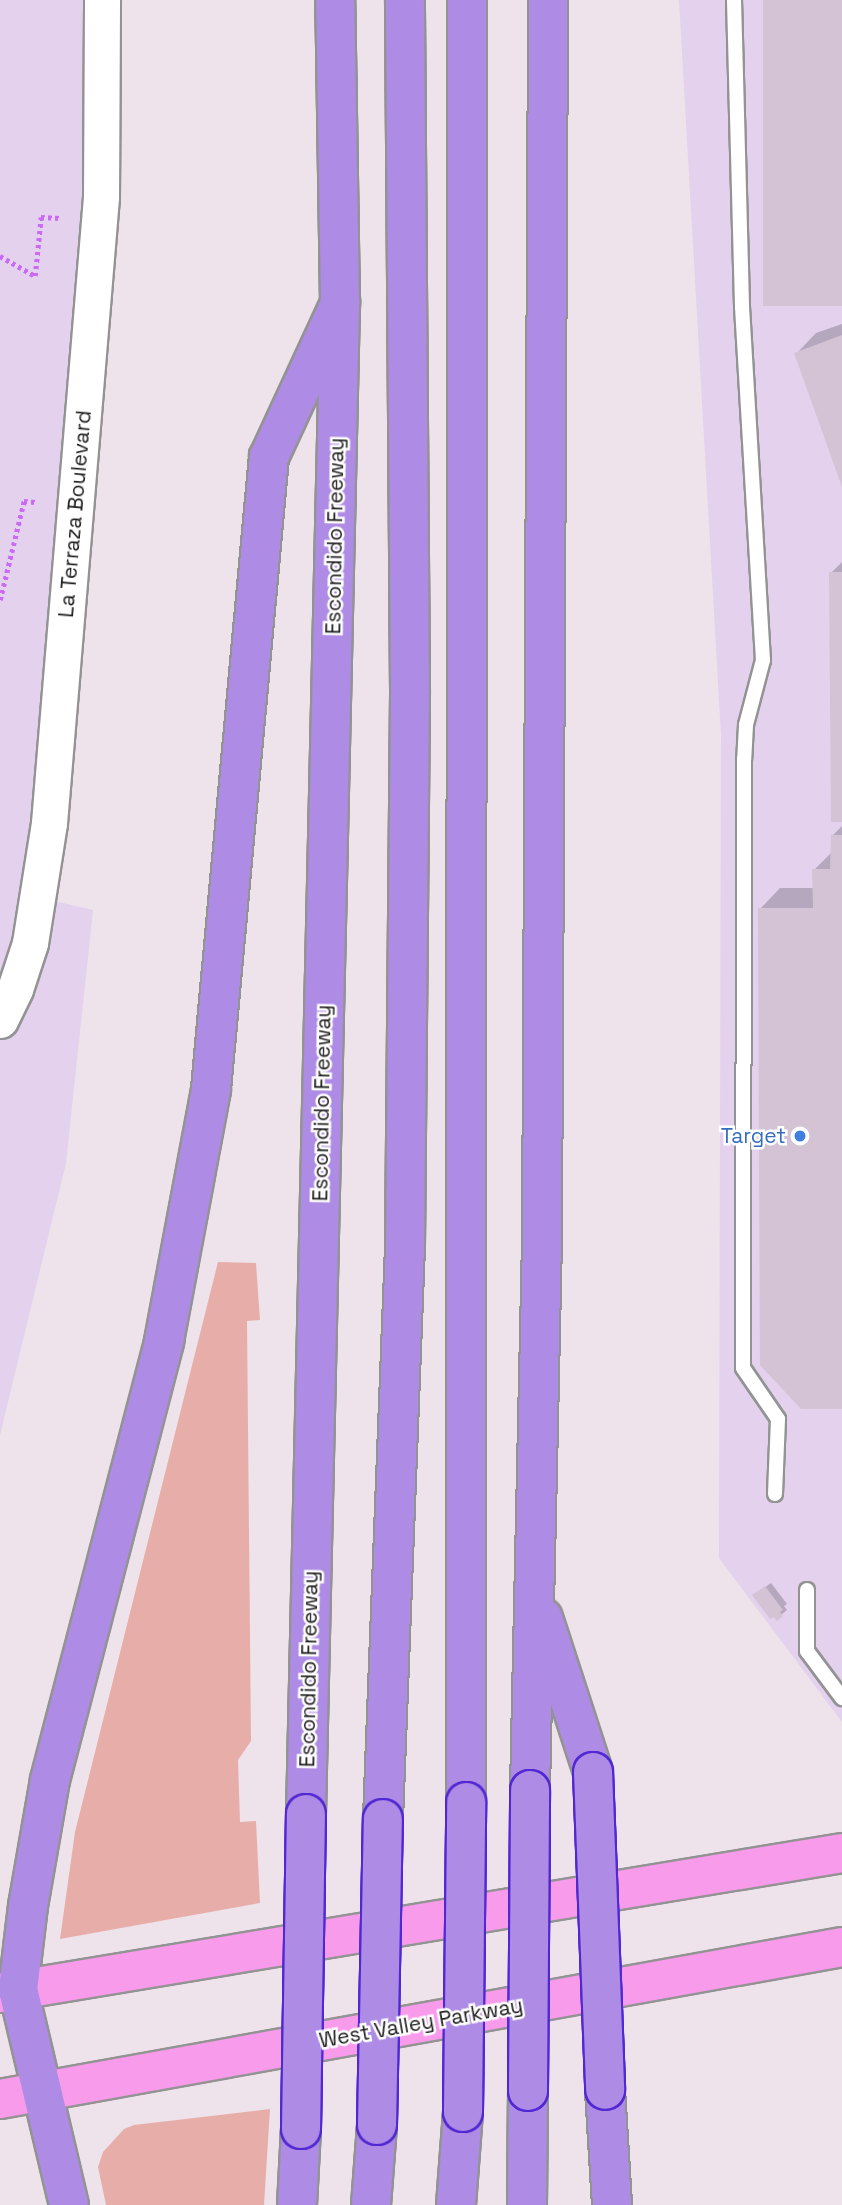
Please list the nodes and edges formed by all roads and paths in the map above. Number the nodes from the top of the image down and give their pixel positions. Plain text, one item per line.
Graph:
1 (102, 0) edge
2 (335, 0) edge
3 (405, 0) edge
4 (467, 0) edge
5 (734, 0) edge
6 (549, 7) edge
7 (60, 218) dead end
8 (0, 257) edge
9 (341, 303) junction
10 (35, 502) dead end
11 (0, 600) edge
12 (0, 1020) edge
13 (775, 1494) dead end
14 (534, 1590) junction
15 (807, 1590) dead end
16 (842, 1698) edge
17 (842, 1853) edge
18 (842, 1947) edge
19 (9, 1991) edge
20 (43, 2091) junction
21 (0, 2099) edge
22 (463, 2112) junction
23 (69, 2205) edge
24 (297, 2205) edge
25 (371, 2205) edge
26 (456, 2205) edge
27 (464, 2205) edge
28 (527, 2205) edge
29 (612, 2205) edge

1 - 12 street, La Terraza Boulevard
2 - 9 highway, Escondido Freeway
3 - 25 highway, bridge
4 - 22 highway, bridge
5 - 13 lane
6 - 14 highway
7 - 8 path
9 - 19 highway
9 - 24 highway, Escondido Freeway, bridge
10 - 11 path
14 - 28 highway, bridge
14 - 29 highway, bridge
15 - 16 lane
17 - 19 main road
18 - 20 main road, West Valley Parkway
19 - 20 highway
20 - 21 main road, West Valley Parkway
20 - 23 highway
22 - 26 highway
22 - 27 highway

